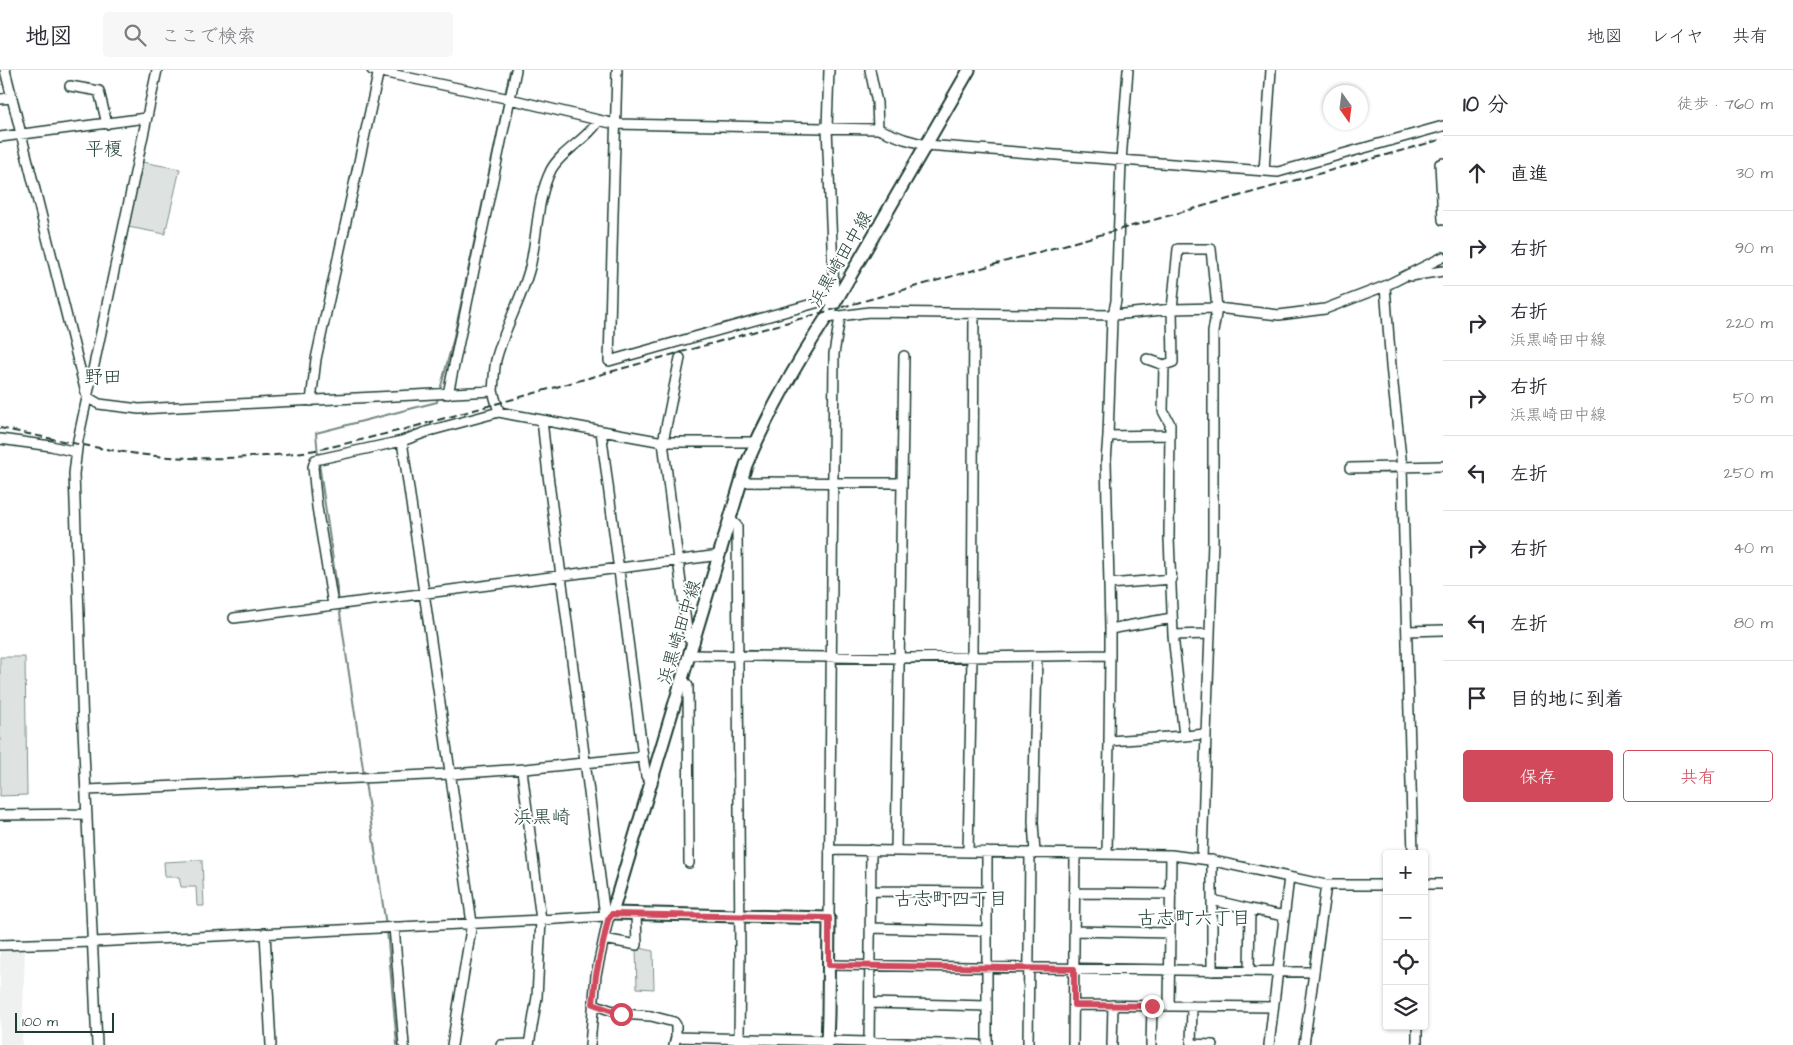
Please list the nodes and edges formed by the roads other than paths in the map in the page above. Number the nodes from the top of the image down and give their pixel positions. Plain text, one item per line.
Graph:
1 (5, 70) edge
2 (157, 70) edge
3 (377, 70) edge
4 (516, 70) edge
5 (616, 70) edge
6 (829, 70) edge
7 (870, 70) edge
8 (969, 70) edge
9 (1128, 70) edge
10 (1271, 70) edge
11 (70, 86) dead end
12 (12, 98) junction
13 (0, 99) edge
14 (510, 99) junction
15 (146, 118) junction
16 (599, 120) junction
17 (107, 124) junction
18 (615, 124) junction
19 (1443, 126) edge
20 (827, 128) junction
21 (878, 129) junction
22 (21, 135) junction
23 (0, 137) edge
24 (926, 145) junction
25 (1121, 161) junction
26 (1443, 163) edge
27 (1264, 170) junction
28 (1443, 213) edge
29 (1443, 220) edge
30 (1443, 257) edge
31 (1443, 271) edge
32 (1403, 277) junction
33 (1385, 286) junction
34 (837, 297) junction
35 (1172, 308) junction
36 (1217, 308) junction
37 (974, 313) junction
38 (1114, 314) junction
39 (840, 317) junction
40 (826, 318) junction
41 (904, 356) dead end
42 (680, 358) dead end
43 (1147, 359) dead end
44 (1164, 366) junction
45 (493, 391) junction
46 (448, 394) junction
47 (87, 397) junction
48 (311, 401) junction
49 (499, 412) junction
50 (542, 420) junction
51 (601, 431) junction
52 (1168, 435) junction
53 (1108, 436) junction
54 (0, 438) edge
55 (402, 441) junction
56 (663, 442) junction
57 (756, 442) junction
58 (76, 452) junction
59 (1443, 466) edge
60 (1402, 467) junction
61 (1350, 468) dead end
62 (741, 482) junction
63 (833, 482) junction
64 (902, 483) junction
65 (730, 519) junction
66 (720, 555) junction
67 (679, 560) junction
68 (619, 568) junction
69 (561, 576) junction
70 (1172, 579) junction
71 (1109, 584) junction
72 (423, 593) junction
73 (333, 605) junction
74 (234, 618) dead end
75 (1172, 618) junction
76 (1110, 629) junction
77 (1443, 630) edge
78 (1407, 631) junction
79 (1210, 634) junction
80 (1173, 635) junction
81 (694, 642) junction
82 (690, 655) junction
83 (1110, 655) junction
84 (738, 656) junction
85 (832, 657) junction
86 (972, 657) junction
87 (1037, 657) junction
88 (899, 658) junction
89 (683, 679) junction
90 (1206, 734) junction
91 (1184, 736) junction
92 (1109, 741) junction
93 (643, 756) junction
94 (585, 762) junction
95 (522, 770) junction
96 (450, 774) junction
97 (651, 783) junction
98 (86, 790) junction
99 (87, 814) junction
100 (0, 815) edge
101 (829, 850) junction
102 (871, 850) junction
103 (1413, 850) edge
104 (896, 851) junction
105 (968, 852) junction
106 (986, 852) junction
107 (1032, 853) junction
108 (1075, 854) junction
109 (1107, 854) junction
110 (1172, 855) junction
111 (1207, 860) junction
112 (689, 863) dead end
113 (1289, 877) junction
114 (1383, 884) edge
115 (1428, 884) edge
116 (1443, 884) edge
117 (1326, 885) junction
118 (871, 891) junction
119 (987, 892) junction
120 (1075, 893) junction
121 (1171, 894) junction
122 (1212, 900) junction
123 (1250, 909) junction
124 (636, 914) junction
125 (608, 915) junction
126 (740, 916) junction
127 (1284, 916) junction
128 (829, 918) junction
129 (542, 920) junction
130 (472, 923) junction
131 (394, 927) junction
132 (870, 928) junction
133 (987, 931) junction
134 (1074, 931) junction
135 (265, 933) junction
136 (1170, 933) junction
137 (604, 939) junction
138 (93, 942) junction
139 (0, 945) edge
140 (829, 965) junction
141 (870, 966) junction
142 (987, 968) junction
143 (1029, 968) junction
144 (1074, 969) junction
145 (1170, 970) junction
146 (1212, 971) junction
147 (1249, 971) junction
148 (1277, 972) junction
149 (1314, 972) junction
150 (870, 1003) junction
151 (593, 1004) junction
152 (1074, 1005) junction
153 (1113, 1005) junction
154 (987, 1006) junction
155 (1152, 1006) junction
156 (1169, 1006) junction
157 (1192, 1006) junction
158 (1273, 1007) junction
159 (1417, 1030) edge
160 (739, 1039) junction
161 (675, 1041) edge
162 (706, 1042) edge
163 (827, 1043) edge
164 (869, 1043) edge
165 (529, 1044) edge
166 (907, 1044) edge
167 (97, 1045) edge
168 (271, 1045) edge
169 (404, 1045) edge
170 (452, 1045) edge
171 (501, 1045) edge
172 (590, 1045) edge
173 (978, 1045) edge
174 (987, 1045) edge
175 (1028, 1045) edge
176 (1073, 1045) edge
177 (1112, 1045) edge
178 (1151, 1045) edge
179 (1191, 1045) edge
180 (1213, 1045) edge
181 (1269, 1045) edge
182 (1304, 1045) edge
183 (1417, 1045) edge

1 - 12 street
2 - 15 street
3 - 14 street
3 - 48 street
4 - 14 street
5 - 18 street
6 - 20 street
7 - 21 street
8 - 24 main road, 浜黒崎田中線
9 - 25 street
10 - 27 street
11 - 17 street
12 - 13 street
12 - 22 street
14 - 16 street
14 - 46 street
15 - 17 street
15 - 47 street
16 - 18 street
16 - 45 street
17 - 22 street
18 - 20 street
18 - 34 street
19 - 27 street
20 - 21 street
20 - 34 street
21 - 24 street
22 - 23 street
22 - 47 street
24 - 25 street
24 - 34 main road, 浜黒崎田中線
25 - 27 street
25 - 38 street
26 - 28 street
28 - 29 street
30 - 32 street
31 - 32 street
32 - 33 street
33 - 36 street
33 - 60 street
34 - 40 main road, 浜黒崎田中線
35 - 36 street
35 - 36 street
35 - 38 street
35 - 44 street
36 - 79 street
37 - 38 street
37 - 39 street
37 - 86 street
38 - 53 street
39 - 40 street
39 - 63 street
40 - 57 main road, 浜黒崎田中線
41 - 64 street
42 - 56 street
43 - 44 street
44 - 52 street
45 - 46 street
45 - 49 street
46 - 48 street
47 - 48 street
47 - 58 street
49 - 50 street
49 - 55 street
50 - 51 street
50 - 69 street
51 - 56 street
51 - 68 street
52 - 53 street
52 - 70 street
53 - 71 street
54 - 58 street
55 - 72 street
55 - 73 street
56 - 57 street
56 - 67 street
57 - 62 main road, 浜黒崎田中線
58 - 98 street
59 - 60 street
60 - 61 street
60 - 78 street
62 - 63 street
62 - 65 main road, 浜黒崎田中線
63 - 64 street
63 - 85 street
64 - 88 street
65 - 66 main road, 浜黒崎田中線
65 - 84 street
66 - 67 street
66 - 81 main road, 浜黒崎田中線
67 - 68 street
67 - 81 street
68 - 69 street
68 - 93 street
69 - 72 street
69 - 94 street
70 - 71 street
70 - 75 street
71 - 76 street
72 - 73 street
72 - 96 street
73 - 74 street
75 - 76 street
75 - 80 street
76 - 83 street
77 - 78 street
78 - 103 street
79 - 80 street
79 - 90 street
80 - 91 street
81 - 82 main road, 浜黒崎田中線
82 - 84 street
82 - 89 main road, 浜黒崎田中線
83 - 87 street
83 - 92 street
84 - 85 street
84 - 126 street
85 - 88 street
85 - 101 street
86 - 87 street
86 - 88 street
86 - 105 street
87 - 107 street
88 - 104 street
89 - 97 main road, 浜黒崎田中線
89 - 112 street
90 - 91 street
90 - 111 street
91 - 92 street
92 - 109 street
93 - 94 street
93 - 97 street
94 - 95 street
94 - 125 street
95 - 96 street
95 - 129 street
96 - 98 street
96 - 130 street
97 - 125 main road, 浜黒崎田中線
98 - 99 street
99 - 100 street
99 - 138 street
101 - 102 street
101 - 128 street
102 - 104 street
102 - 118 street
104 - 105 street
105 - 106 street
106 - 107 street
106 - 119 street
107 - 108 street
107 - 143 street
108 - 109 street
108 - 120 street
109 - 110 street
110 - 111 street
110 - 121 street
111 - 113 street
111 - 122 street
113 - 117 street
113 - 127 street
114 - 117 street
115 - 116 street
117 - 149 street
118 - 119 street
118 - 132 street
119 - 133 street
120 - 121 street
120 - 134 street
121 - 136 street
122 - 123 street
122 - 146 street
123 - 127 street
123 - 147 street
124 - 125 main road
124 - 126 main road
124 - 137 street
125 - 129 street
125 - 137 street
126 - 128 main road
126 - 160 street
127 - 148 street
128 - 140 main road
129 - 130 street
129 - 165 street
130 - 131 street
130 - 170 street
131 - 135 street
131 - 169 street
132 - 133 street
132 - 141 street
133 - 142 street
134 - 136 street
134 - 144 street
135 - 138 street
135 - 168 street
136 - 145 street
137 - 151 street
138 - 139 street
138 - 167 street
140 - 141 street
140 - 163 main road
141 - 142 street
141 - 150 street
142 - 143 street
142 - 154 street
143 - 144 street
143 - 175 street
144 - 145 street
144 - 152 street
145 - 146 street
145 - 156 street
146 - 147 street
147 - 148 street
148 - 149 street
148 - 158 street
149 - 182 street
150 - 154 street
150 - 164 street
151 - 161 street
151 - 172 street
152 - 153 street
152 - 176 street
153 - 155 street
153 - 177 street
154 - 174 street
155 - 156 street
155 - 178 street
156 - 157 street
157 - 158 street
157 - 179 street
158 - 181 street
159 - 183 street
160 - 162 street
160 - 163 street
161 - 162 street
163 - 164 street
164 - 166 street
165 - 171 street
166 - 173 street
179 - 180 street

